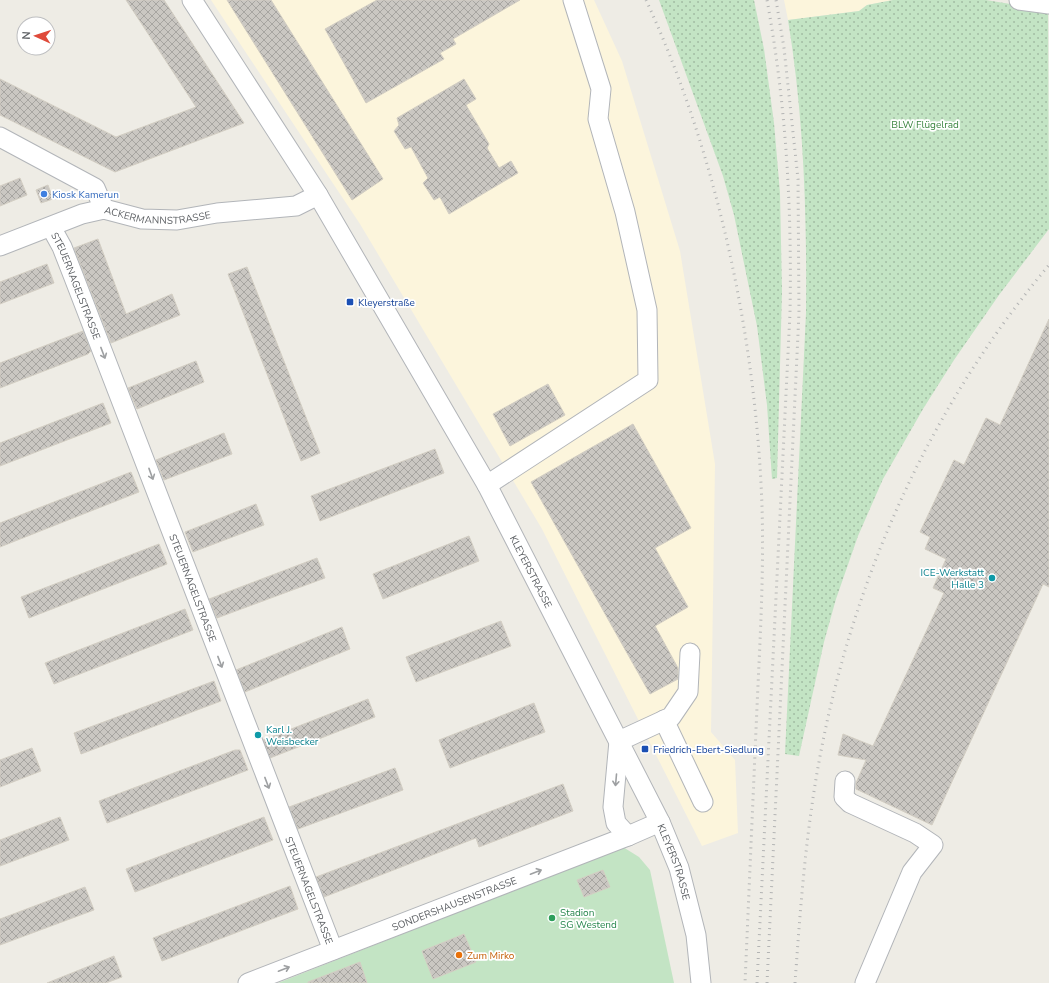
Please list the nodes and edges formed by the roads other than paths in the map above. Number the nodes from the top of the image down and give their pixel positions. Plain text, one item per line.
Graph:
1 (192, 0) edge
2 (573, 0) edge
3 (1019, 0) edge
4 (1049, 4) edge
5 (0, 137) edge
6 (318, 195) junction
7 (104, 209) junction
8 (51, 227) junction
9 (0, 246) edge
10 (487, 485) junction
11 (690, 653) dead end
12 (664, 720) junction
13 (619, 741) junction
14 (845, 781) dead end
15 (703, 802) dead end
16 (660, 822) junction
17 (628, 836) junction
18 (333, 950) junction
19 (248, 983) edge
20 (701, 983) edge
21 (865, 983) edge

1 - 6 street, KLEYERSTRASSE
2 - 10 street
3 - 4 street
5 - 7 street
6 - 7 street, ACKERMANNSTRASSE
6 - 10 street, KLEYERSTRASSE
7 - 8 street, ACKERMANNSTRASSE
8 - 9 street, ACKERMANNSTRASSE
8 -> 18 street, STEUERNAGELSTRASSE
10 - 13 street, KLEYERSTRASSE
11 - 12 street
12 - 13 street
12 - 15 street
13 - 16 street, KLEYERSTRASSE
13 -> 17 street
14 - 21 street
16 - 17 street, SONDERSHAUSENSTRASSE
16 - 20 street, KLEYERSTRASSE
18 -> 17 street, SONDERSHAUSENSTRASSE
19 -> 18 street, SONDERSHAUSENSTRASSE

